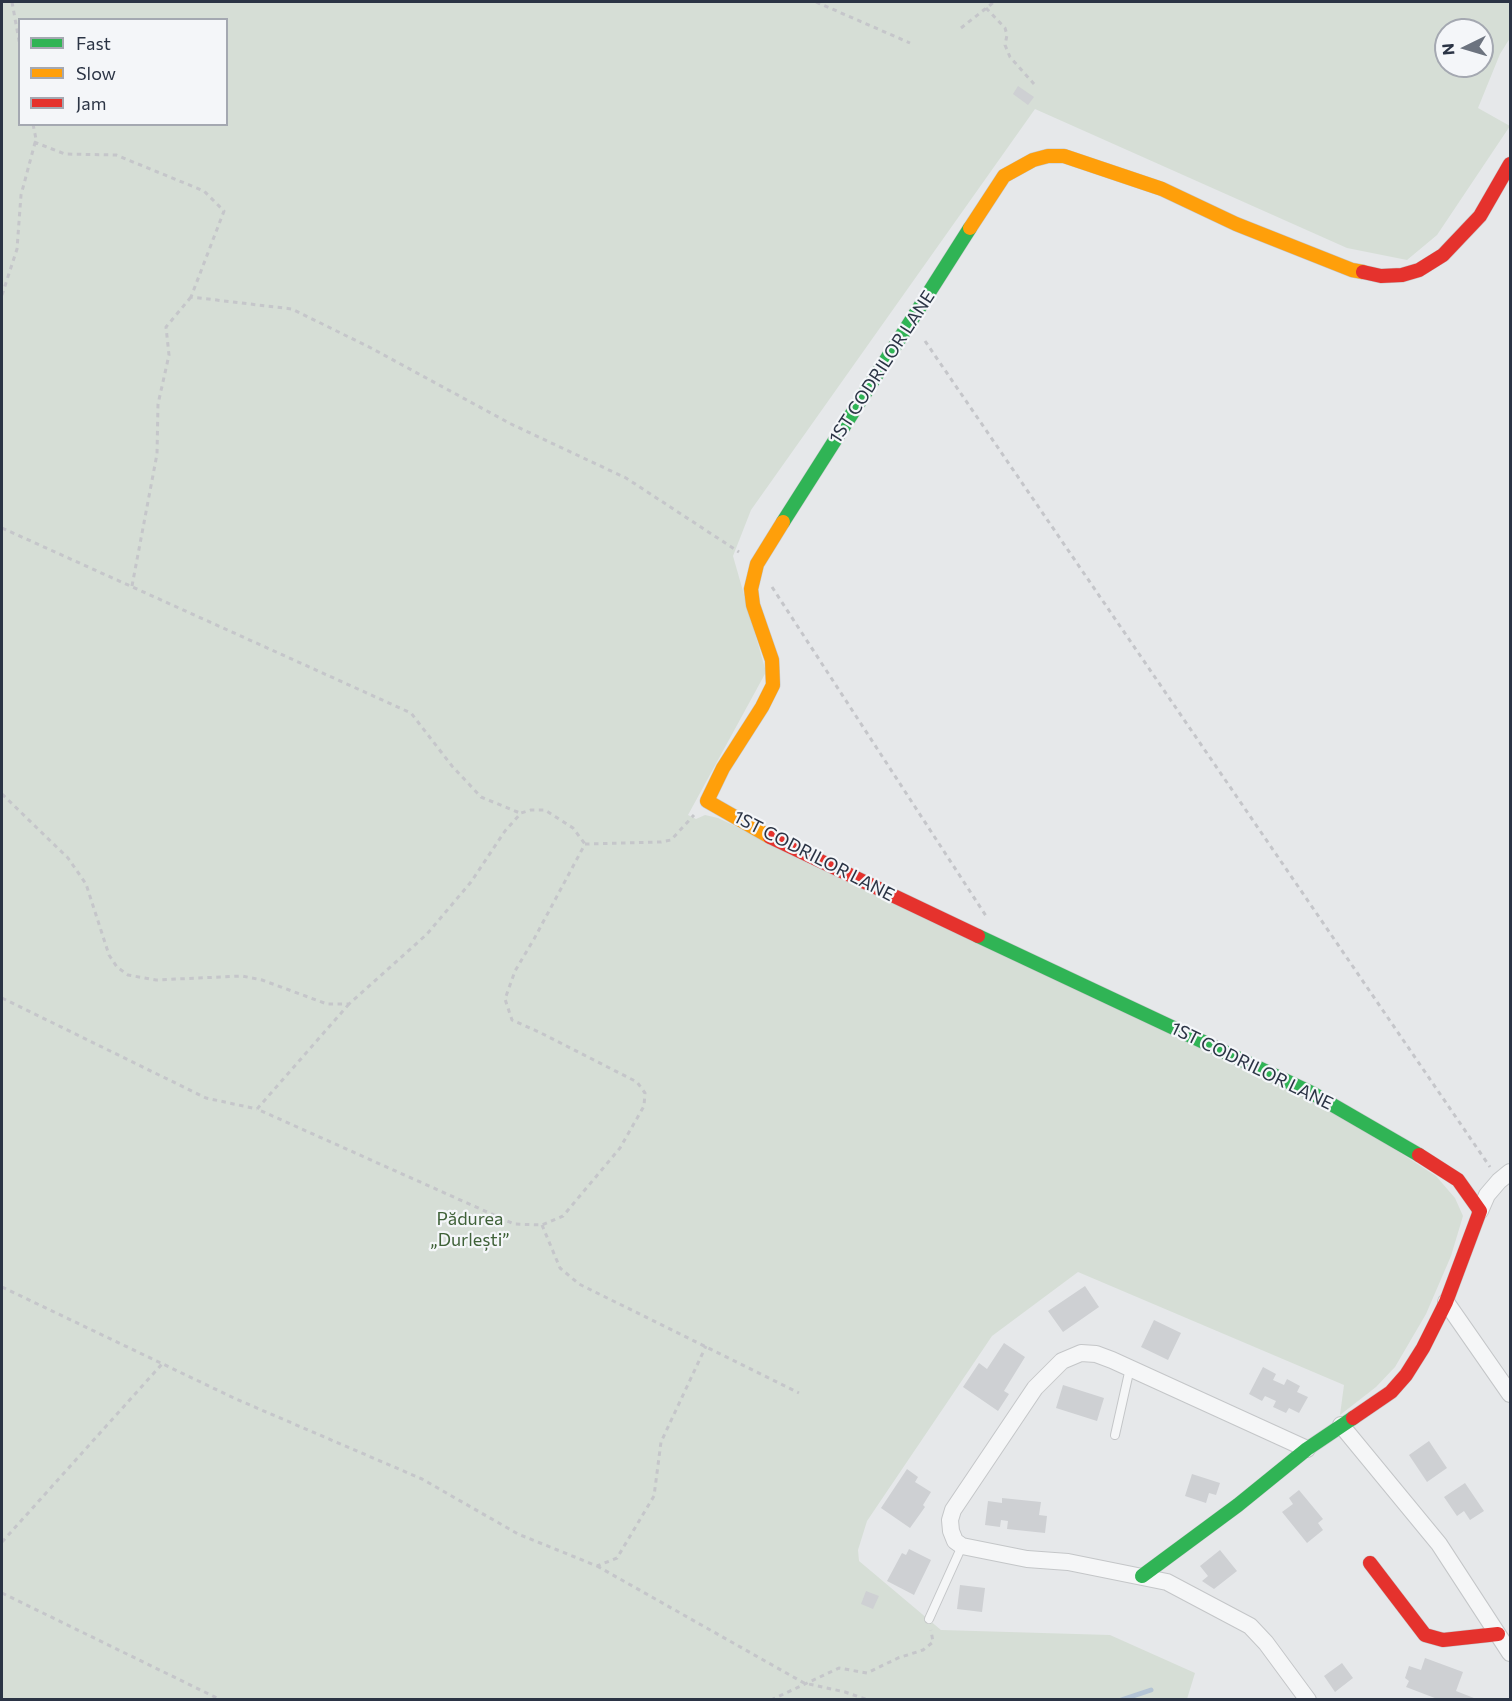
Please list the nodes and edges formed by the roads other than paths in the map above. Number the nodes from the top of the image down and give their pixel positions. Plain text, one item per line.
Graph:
1 (1510, 164) edge
2 (1505, 1177) edge
3 (1480, 1211) junction
4 (1446, 1302) junction
5 (1130, 1368) junction
6 (1510, 1394) edge
7 (1341, 1425) junction
8 (1115, 1435) dead end
9 (1307, 1449) junction
10 (962, 1546) junction
11 (1370, 1563) dead end
12 (1142, 1576) junction
13 (929, 1619) road end
14 (1498, 1634) junction
15 (1510, 1653) edge
16 (1308, 1700) edge

1 - 3 street, 1ST CODRILOR LANE
2 - 3 street
3 - 4 street
4 - 6 street
4 - 7 street
5 - 8 lane
5 - 9 street
5 - 10 street
7 - 9 street
7 - 14 street
9 - 12 street
10 - 12 street
10 - 13 lane
11 - 14 street
12 - 16 street
14 - 15 street

